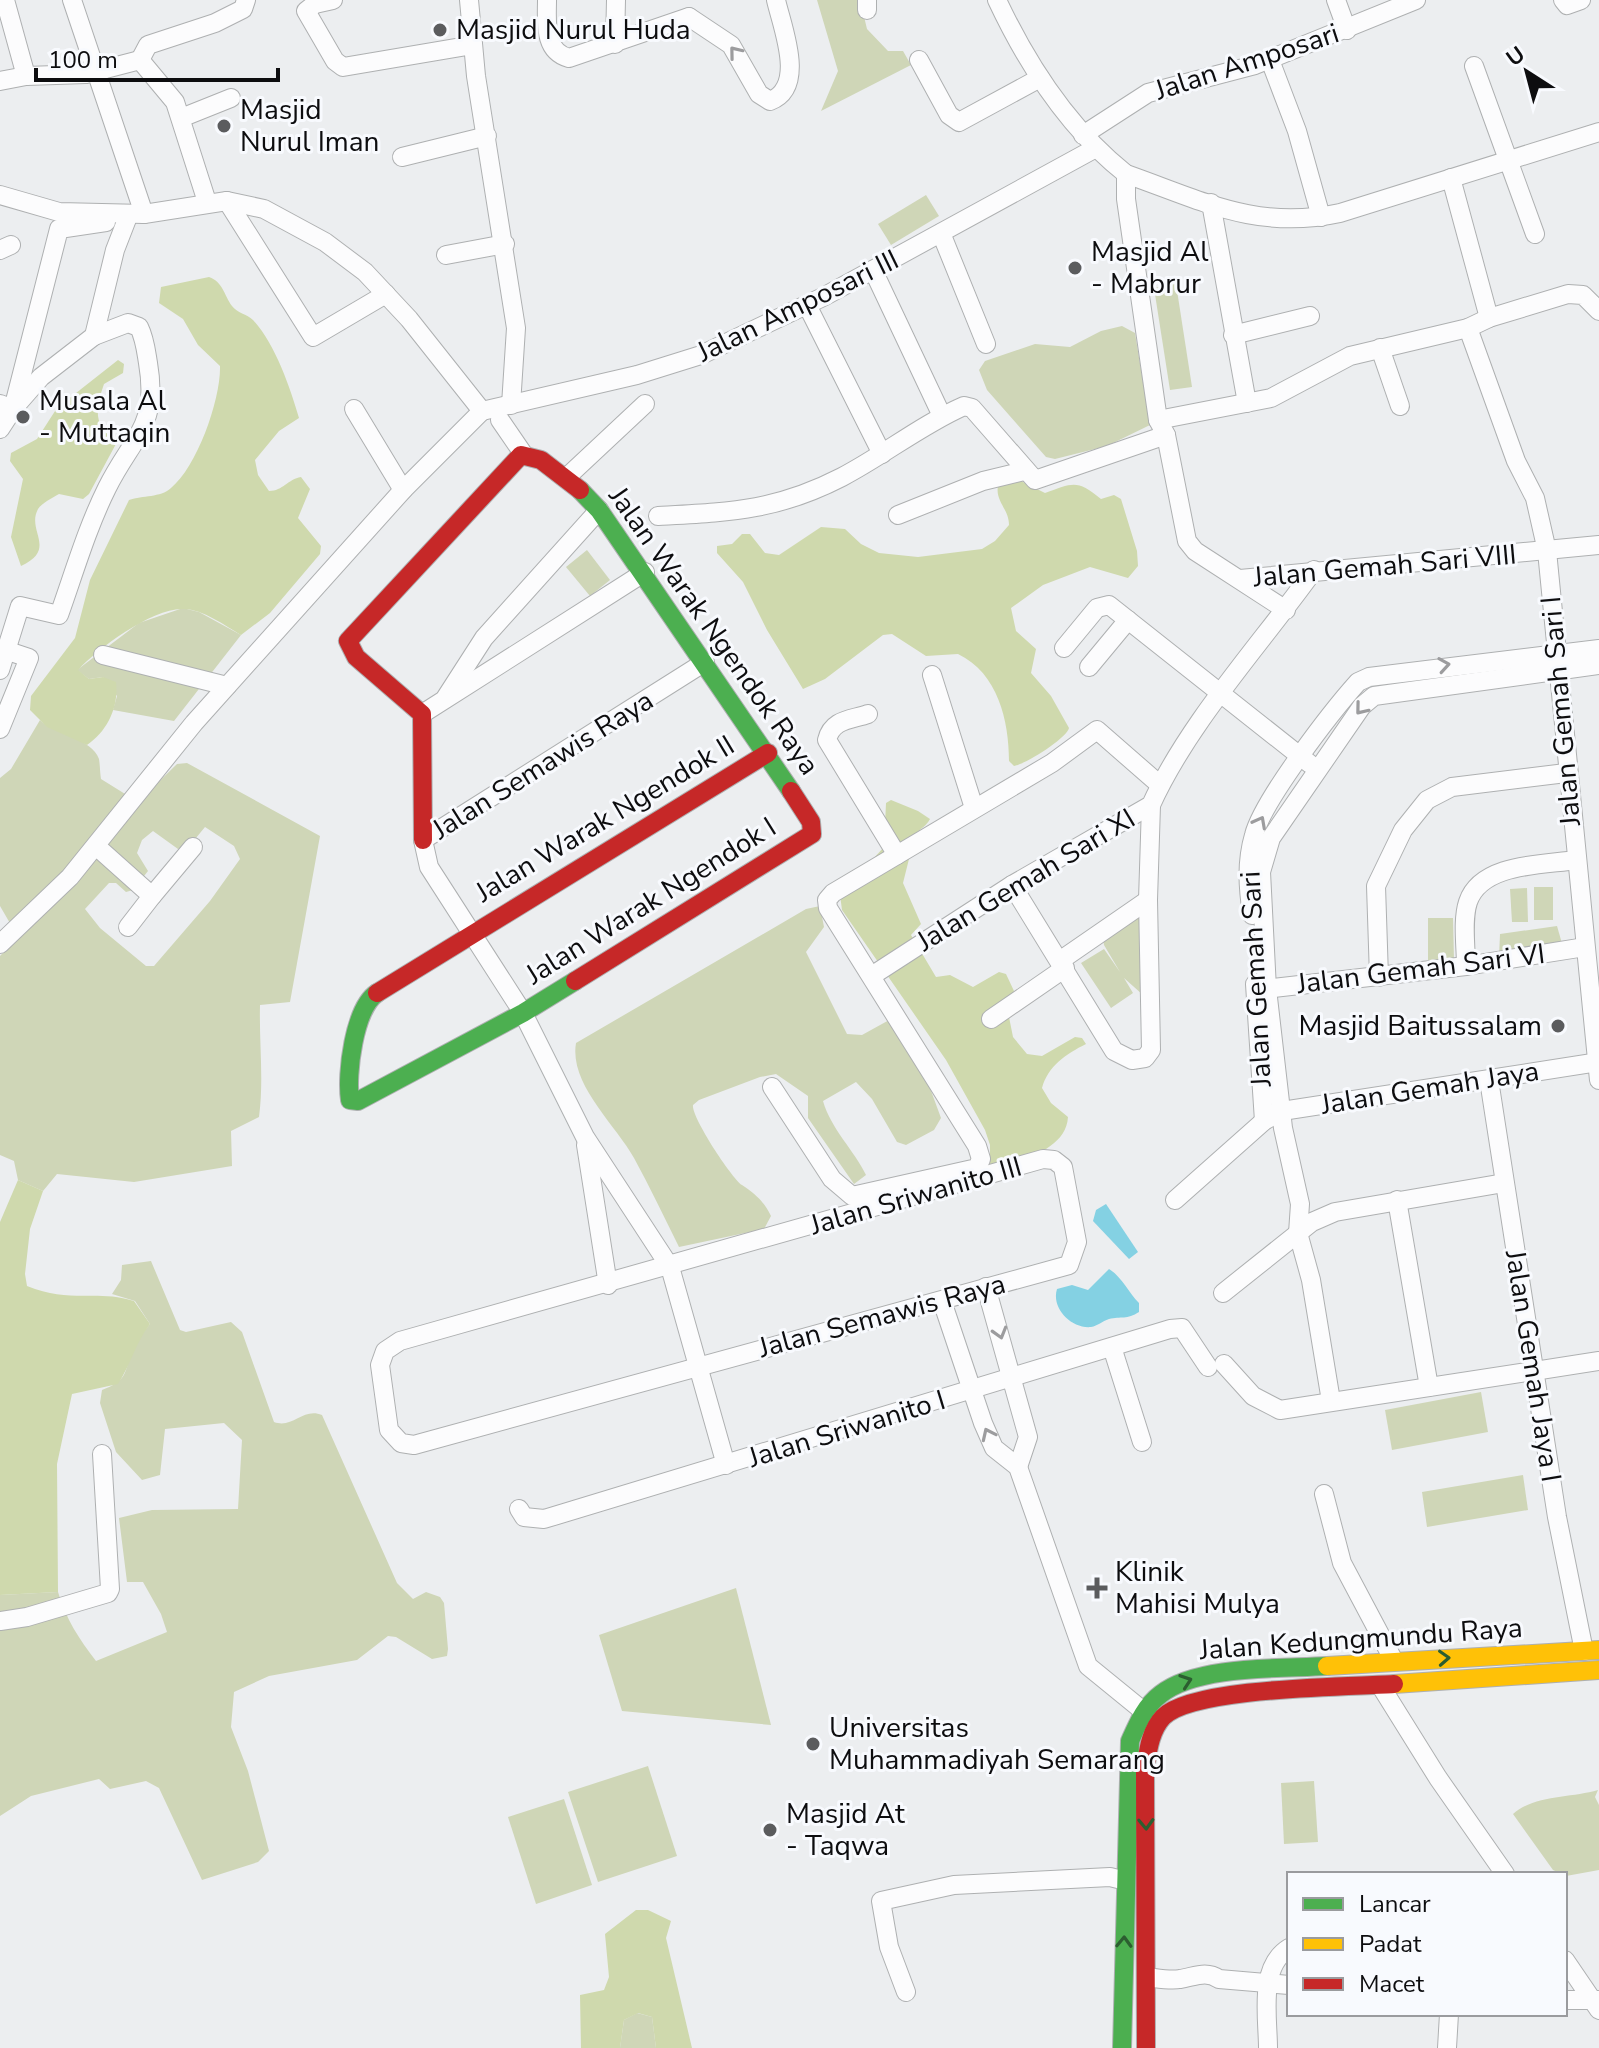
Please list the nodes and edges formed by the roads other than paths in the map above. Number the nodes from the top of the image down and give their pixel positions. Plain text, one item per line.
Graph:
1 (5, 0) edge
2 (72, 0) edge
3 (246, 0) edge
4 (469, 0) edge
5 (547, 0) edge
6 (616, 0) edge
7 (776, 0) edge
8 (997, 0) edge
9 (1336, 0) edge
10 (1416, 0) edge
11 (1563, 0) edge
12 (1581, 0) edge
13 (324, 2) edge
14 (689, 9) edge
15 (1347, 30) junction
16 (615, 44) junction
17 (473, 45) junction
18 (140, 60) junction
19 (919, 60) dead end
20 (1270, 60) junction
21 (1474, 66) dead end
22 (98, 70) junction
23 (26, 76) junction
24 (1040, 78) junction
25 (0, 81) edge
26 (231, 98) dead end
27 (181, 118) junction
28 (1599, 132) edge
29 (487, 136) junction
30 (1089, 142) junction
31 (402, 157) dead end
32 (1509, 160) junction
33 (1126, 174) junction
34 (1451, 178) junction
35 (0, 195) edge
36 (227, 201) junction
37 (207, 202) junction
38 (1211, 203) junction
39 (133, 216) junction
40 (1321, 217) junction
41 (941, 233) junction
42 (1535, 234) dead end
43 (505, 244) junction
44 (446, 255) dead end
45 (873, 270) junction
46 (386, 294) junction
47 (807, 305) junction
48 (1599, 311) edge
49 (1310, 316) dead end
50 (1489, 318) junction
51 (1468, 328) junction
52 (1233, 335) junction
53 (94, 336) junction
54 (986, 344) dead end
55 (1380, 348) junction
56 (1247, 403) junction
57 (645, 404) dead end
58 (1400, 406) dead end
59 (6, 407) edge
60 (354, 409) dead end
61 (482, 411) junction
62 (506, 412) junction
63 (942, 416) junction
64 (1162, 427) junction
65 (0, 429) edge
66 (882, 454) junction
67 (518, 459) junction
68 (1024, 471) junction
69 (567, 477) junction
70 (403, 490) junction
71 (599, 510) junction
72 (898, 515) dead end
73 (658, 516) dead end
74 (1599, 545) edge
75 (1547, 551) junction
76 (1314, 570) junction
77 (645, 572) junction
78 (1240, 579) junction
79 (1286, 610) junction
80 (1128, 620) junction
81 (1064, 648) dead end
82 (1599, 649) edge
83 (8, 651) junction
84 (103, 655) dead end
85 (1556, 660) junction
86 (705, 662) junction
87 (1599, 665) edge
88 (1089, 667) dead end
89 (0, 673) edge
90 (932, 675) dead end
91 (18, 685) junction
92 (227, 686) junction
93 (1221, 695) junction
94 (445, 699) junction
95 (422, 714) junction
96 (868, 714) dead end
97 (0, 729) edge
98 (768, 753) junction
99 (1300, 758) junction
100 (1318, 769) junction
101 (1566, 773) junction
102 (1160, 785) junction
103 (1151, 805) junction
104 (974, 808) junction
105 (809, 837) joint
106 (423, 840) junction
107 (96, 846) junction
108 (193, 847) dead end
109 (904, 851) junction
110 (1576, 860) junction
111 (1012, 885) junction
112 (1254, 888) junction
113 (152, 896) junction
114 (1148, 900) junction
115 (128, 927) dead end
116 (471, 933) junction
117 (0, 944) edge
118 (1590, 954) edge
119 (1063, 964) junction
120 (1466, 966) junction
121 (873, 975) junction
122 (1379, 977) junction
123 (1261, 990) junction
124 (523, 1013) junction
125 (991, 1019) dead end
126 (353, 1051) joint
127 (1598, 1068) edge
128 (1489, 1080) junction
129 (772, 1087) dead end
130 (1282, 1111) junction
131 (1264, 1121) junction
132 (585, 1137) junction
133 (1504, 1183) junction
134 (1175, 1200) dead end
135 (1397, 1200) junction
136 (1298, 1233) junction
137 (1069, 1265) joint
138 (670, 1267) junction
139 (608, 1285) junction
140 (986, 1287) junction
141 (1223, 1293) dead end
142 (942, 1301) junction
143 (1112, 1347) junction
144 (1599, 1361) edge
145 (696, 1367) junction
146 (1533, 1370) junction
147 (1013, 1379) junction
148 (1429, 1387) junction
149 (970, 1391) junction
150 (1331, 1401) junction
151 (1142, 1442) dead end
152 (102, 1454) dead end
153 (726, 1465) junction
154 (1018, 1467) junction
155 (1324, 1494) dead end
156 (519, 1509) dead end
157 (0, 1621) edge
158 (1591, 1651) edge
159 (1394, 1661) junction
160 (1326, 1666) junction
161 (1593, 1671) edge
162 (1380, 1685) junction
163 (1326, 1689) junction
164 (1151, 1714) junction
165 (1137, 1793) junction
166 (1504, 1872) edge
167 (1126, 1881) junction
168 (1287, 1950) edge
169 (1567, 1963) edge
170 (1122, 1977) junction
171 (1146, 1977) junction
172 (1267, 1984) junction
173 (1287, 1985) edge
174 (906, 1992) dead end
175 (1567, 2000) edge
176 (1597, 2004) edge
177 (1449, 2016) edge
178 (1122, 2048) edge
179 (1146, 2048) edge
180 (1268, 2048) edge
181 (1447, 2048) edge

1 - 23 street
2 - 22 street
3 - 18 street
4 - 17 street
5 - 16 street
6 - 16 street
7 -> 14 street
8 - 24 street
9 - 15 street
10 - 15 street, Jalan Amposari
11 - 12 street
13 - 17 street
14 - 16 street
15 - 20 street, Jalan Amposari
17 - 29 street
18 - 22 street
18 - 27 street
19 - 24 street
20 - 30 street, Jalan Amposari
20 - 40 street
21 - 32 street
22 - 23 street
22 - 39 street
23 - 25 street
24 - 30 street
26 - 27 street
27 - 37 street
28 - 32 street
29 - 31 street
29 - 43 street
30 - 33 street
30 - 41 street, Jalan Amposari III
32 - 34 street
32 - 42 street
33 - 38 street
33 - 64 street
34 - 40 street
34 - 50 street
35 - 39 street
36 - 37 street
36 - 46 street
36 - 46 street
37 - 39 street
38 - 40 street
38 - 52 street
39 - 53 street
39 - 59 street
41 - 45 street, Jalan Amposari III
41 - 54 street
43 - 44 street
43 - 62 street
45 - 47 street, Jalan Amposari III
45 - 63 street
46 - 61 street
47 - 62 street, Jalan Amposari III
47 - 66 street
48 - 50 street
49 - 52 street
50 - 51 street
51 - 55 street
51 - 75 street, Jalan Gemah Sari VIII
52 - 56 street
53 - 59 street
53 - 83 street
55 - 56 street
55 - 58 street
56 - 64 street
57 - 69 street
59 - 65 street
60 - 70 street
61 - 62 street, Jalan Amposari III
61 - 70 street
62 - 67 street
63 - 66 street
63 - 68 street
64 - 68 street
64 - 78 street
66 - 73 street
67 - 69 street, Jalan Warak Ngendok Raya
67 - 95 street
68 - 72 street
69 - 71 street, Jalan Warak Ngendok Raya
70 - 92 street
71 - 77 street, Jalan Warak Ngendok Raya
71 - 94 street
74 - 75 street, Jalan Gemah Sari VIII
75 - 76 street, Jalan Gemah Sari VIII
75 - 85 street, Jalan Gemah Sari I
76 - 78 street, Jalan Gemah Sari VIII
76 - 79 street
77 - 86 street, Jalan Warak Ngendok Raya
77 - 94 street
78 - 79 street, Jalan Gemah Sari VIII
79 - 93 street, Jalan Gemah Sari VIII
80 - 81 street
80 - 88 street
80 - 93 street
82 - 85 street, Jalan Gemah Sari
83 - 89 street
83 - 91 street
84 - 92 street
85 - 87 street, Jalan Gemah Sari
99 -> 85 street, Jalan Gemah Sari
85 -> 100 street, Jalan Gemah Sari
85 - 101 street, Jalan Gemah Sari I
86 - 98 street, Jalan Warak Ngendok Raya
86 - 106 street, Jalan Semawis Raya
89 - 91 street
90 - 104 street
91 - 97 street
92 - 107 street
93 - 99 street
93 - 102 street, Jalan Gemah Sari XI
94 - 95 street
95 - 106 street
96 - 109 street
98 - 105 street, Jalan Warak Ngendok Raya
98 - 116 street, Jalan Warak Ngendok II
99 - 100 street
112 -> 99 street, Jalan Gemah Sari
100 - 112 street, Jalan Gemah Sari
101 - 110 street, Jalan Gemah Sari I
101 - 122 street
102 - 103 street, Jalan Gemah Sari XI
102 - 104 street
103 - 111 street, Jalan Gemah Sari XI
103 - 114 street
104 - 109 street
105 - 124 street, Jalan Warak Ngendok I
106 - 116 street, Jalan Semawis Raya
107 - 113 street
107 - 117 street
108 - 113 street
109 - 121 street
110 - 118 street, Jalan Gemah Sari I
110 - 120 street
111 - 119 street
111 - 121 street, Jalan Gemah Sari XI
112 - 123 street, Jalan Gemah Sari
113 - 115 street
114 - 119 street
114 - 119 street
116 - 124 street, Jalan Semawis Raya
116 - 126 street, Jalan Warak Ngendok II
118 - 120 street, Jalan Gemah Sari VI
118 - 127 street, Jalan Gemah Sari I
119 - 125 street
120 - 122 street, Jalan Gemah Sari VI
121 - 129 street
122 - 123 street, Jalan Gemah Sari VI
123 - 130 street, Jalan Gemah Sari
123 - 131 street, Jalan Gemah Sari
124 - 126 street, Jalan Warak Ngendok I
124 - 132 street, Jalan Semawis Raya
127 - 128 street, Jalan Gemah Jaya
128 - 130 street, Jalan Gemah Jaya
128 - 133 street, Jalan Gemah Jaya I
130 - 131 street, Jalan Gemah Jaya
130 - 136 street, Jalan Gemah Sari
131 - 134 street, Jalan Gemah Jaya
132 - 138 street, Jalan Semawis Raya
132 - 139 street, Jalan Semawis Raya
133 - 135 street
133 - 146 street, Jalan Gemah Jaya I
135 - 136 street
135 - 148 street
136 - 141 street
136 - 150 street, Jalan Gemah Sari
137 - 138 street, Jalan Sriwanito III
137 - 140 street, Jalan Semawis Raya
138 - 139 street
138 - 145 street, Jalan Semawis Raya
139 - 145 street
140 - 142 street, Jalan Semawis Raya
140 -> 147 street
142 - 145 street, Jalan Semawis Raya
142 - 149 street, Jalan Sriwanito I
143 - 147 street
143 - 150 street
143 - 151 street
144 - 146 street
145 - 153 street, Jalan Semawis Raya
146 - 148 street
146 - 158 street, Jalan Gemah Jaya I
147 - 149 street
147 - 154 street
148 - 150 street
149 - 153 street, Jalan Sriwanito I
154 -> 149 street
152 - 157 street
153 - 156 street, Jalan Sriwanito I
154 - 164 street
155 - 159 street
159 -> 158 street, Jalan Kedungmundu Raya
158 - 161 street
159 - 160 street, Jalan Kedungmundu Raya
160 - 163 street
164 -> 160 street, Jalan Kedungmundu Raya
161 - 162 street, Jalan Kedungmundu Raya
162 - 163 street, Jalan Kedungmundu Raya
162 - 166 street
163 - 164 street, Jalan Kedungmundu Raya
164 - 165 street
165 - 167 street
165 -> 171 street
170 -> 167 street
167 - 174 street
168 - 172 street
169 - 176 street
170 - 171 street
170 - 178 street
171 - 172 street
171 - 179 street
172 - 173 street
172 - 180 street
175 - 176 street
177 - 181 street

